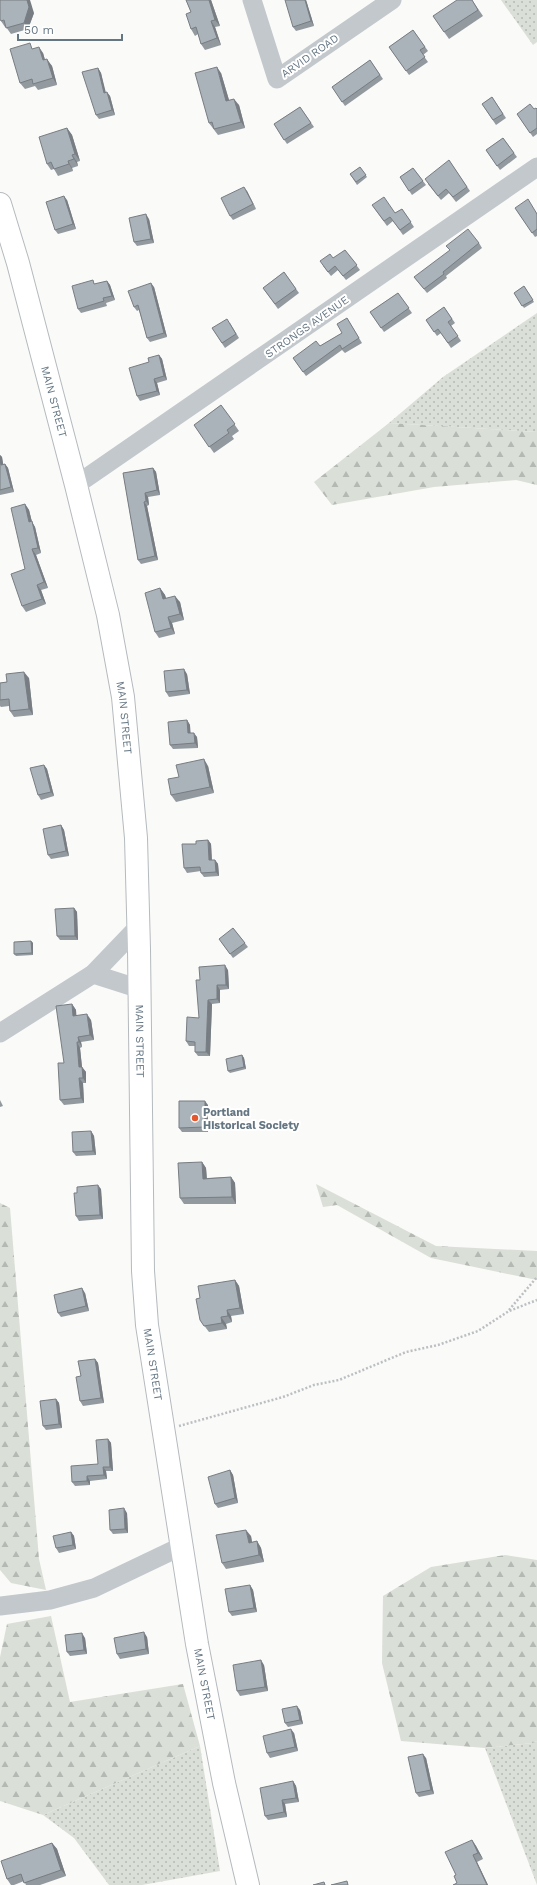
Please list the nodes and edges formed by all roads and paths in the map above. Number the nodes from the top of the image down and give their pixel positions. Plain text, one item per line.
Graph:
1 (252, 0) edge
2 (392, 0) edge
3 (537, 167) edge
4 (0, 204) edge
5 (76, 485) junction
6 (138, 926) junction
7 (93, 974) junction
8 (140, 989) junction
9 (0, 1033) edge
10 (537, 1277) edge
11 (537, 1300) edge
12 (509, 1311) junction
13 (163, 1431) junction
14 (182, 1546) junction
15 (0, 1606) edge
16 (248, 1885) edge

1 - 2 street, ARVID ROAD
3 - 5 street, STRONGS AVENUE
4 - 5 main road, MAIN STREET
5 - 6 main road, MAIN STREET
6 - 7 street
6 - 8 main road, MAIN STREET
7 - 8 street
7 - 9 street
8 - 13 main road, MAIN STREET
10 - 12 path
11 - 12 path
12 - 13 path
13 - 14 main road, MAIN STREET
14 - 15 street
14 - 16 main road, MAIN STREET

